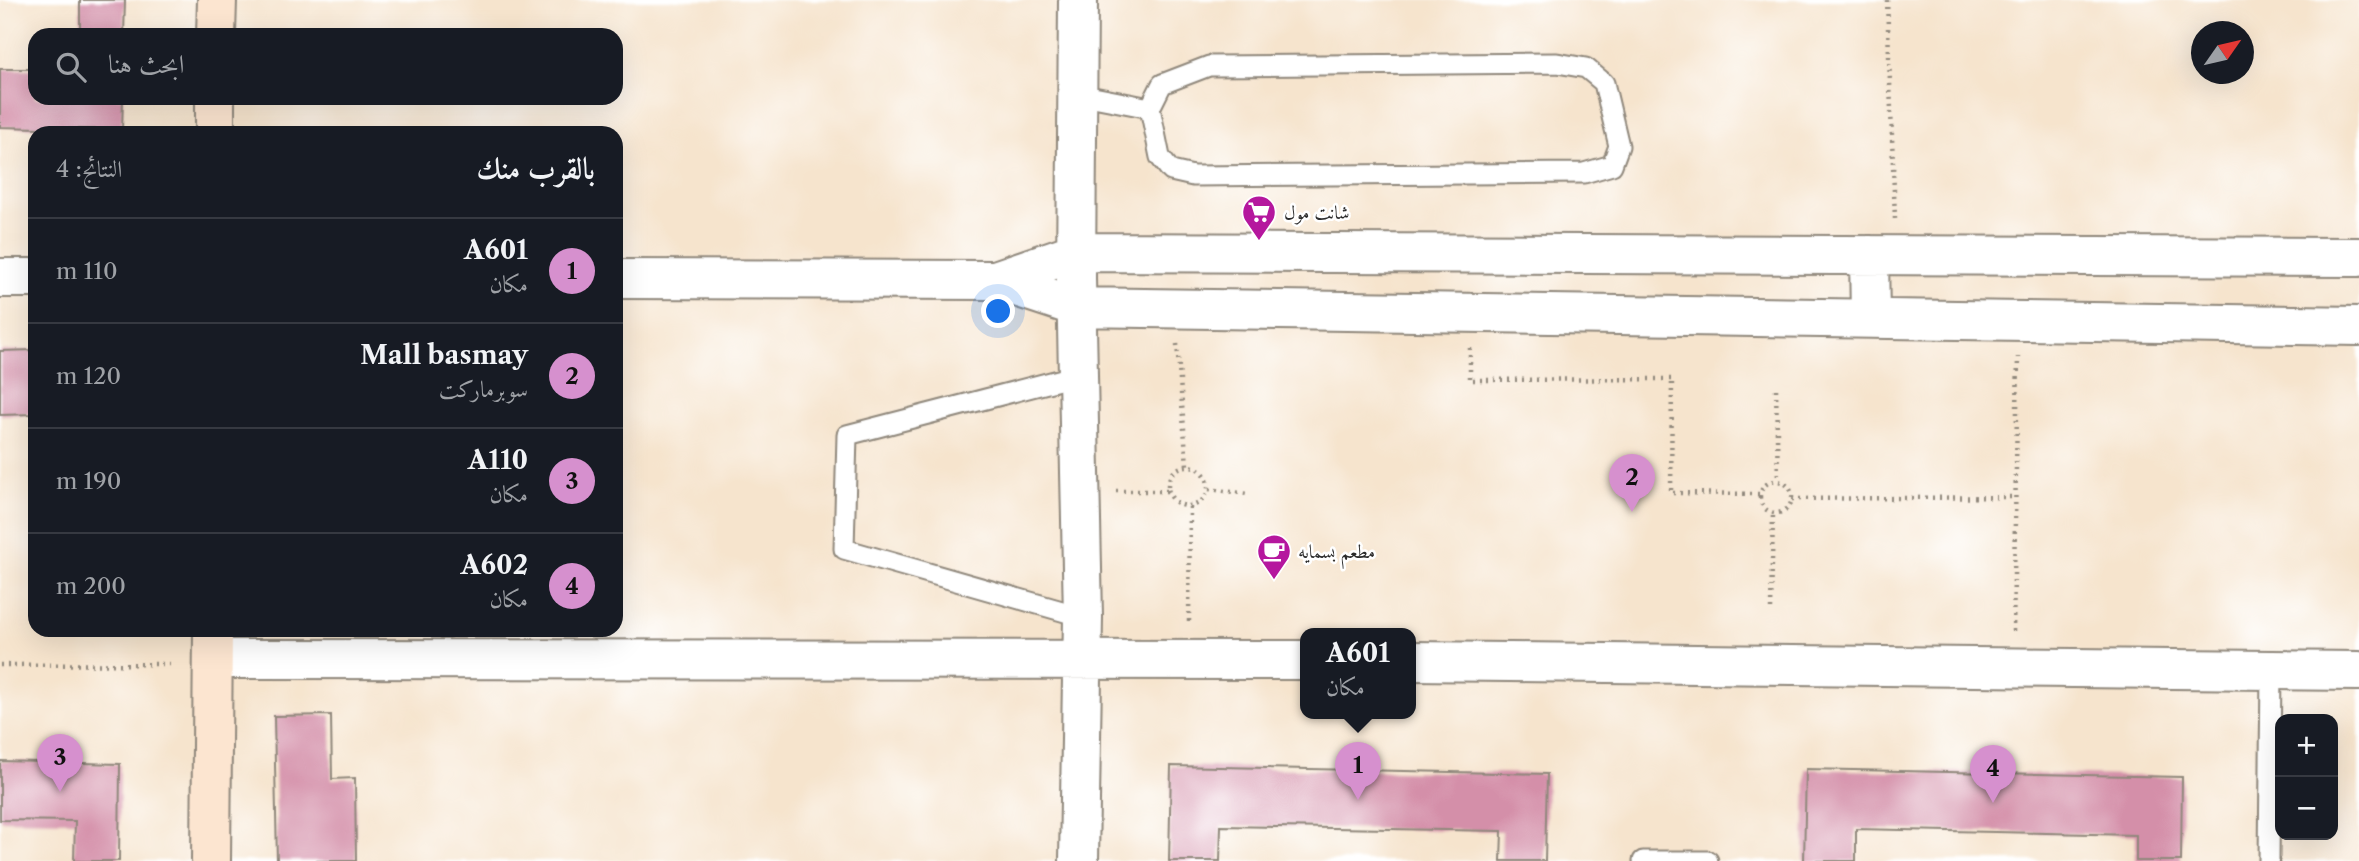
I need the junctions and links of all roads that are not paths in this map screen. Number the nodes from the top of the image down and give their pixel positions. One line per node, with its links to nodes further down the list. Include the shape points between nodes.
1 (217, 0): 3 (street)
2 (1078, 0): 4 (street)
3 (216, 28)
4 (1078, 94): 6 (lane); 8 (street)
5 (215, 105): 7 (street)
6 (1150, 108): 6 (lane, via 1160,157 1171,171 1193,176 1584,173 1612,165 1619,146 1604,83 1586,68 1557,63 1209,66 1162,84)
7 (215, 126)
8 (1076, 251): 9 (street); 14 (street); 15 (street)
9 (1882, 255): 10 (street); 16 (street)
10 (2359, 257)
11 (0, 278): 12 (street)
12 (28, 278)
13 (623, 279): 14 (street)
14 (995, 281): 15 (street)
15 (1077, 307): 16 (street); 18 (street)
16 (1870, 318): 17 (street)
17 (2359, 326)
18 (1078, 375): 19 (street); 19 (lane, via 847,435 844,549)
19 (1083, 617): 21 (street)
20 (213, 645): 21 (street); 26 (street)
21 (1081, 659): 22 (street); 27 (street)
22 (1300, 660)
23 (1416, 661): 24 (street)
24 (2271, 670): 25 (street); 30 (lane)
25 (2359, 671)
26 (211, 861)
27 (1079, 861)
28 (1643, 861): 29 (lane)
29 (1708, 861)
30 (2269, 861)

